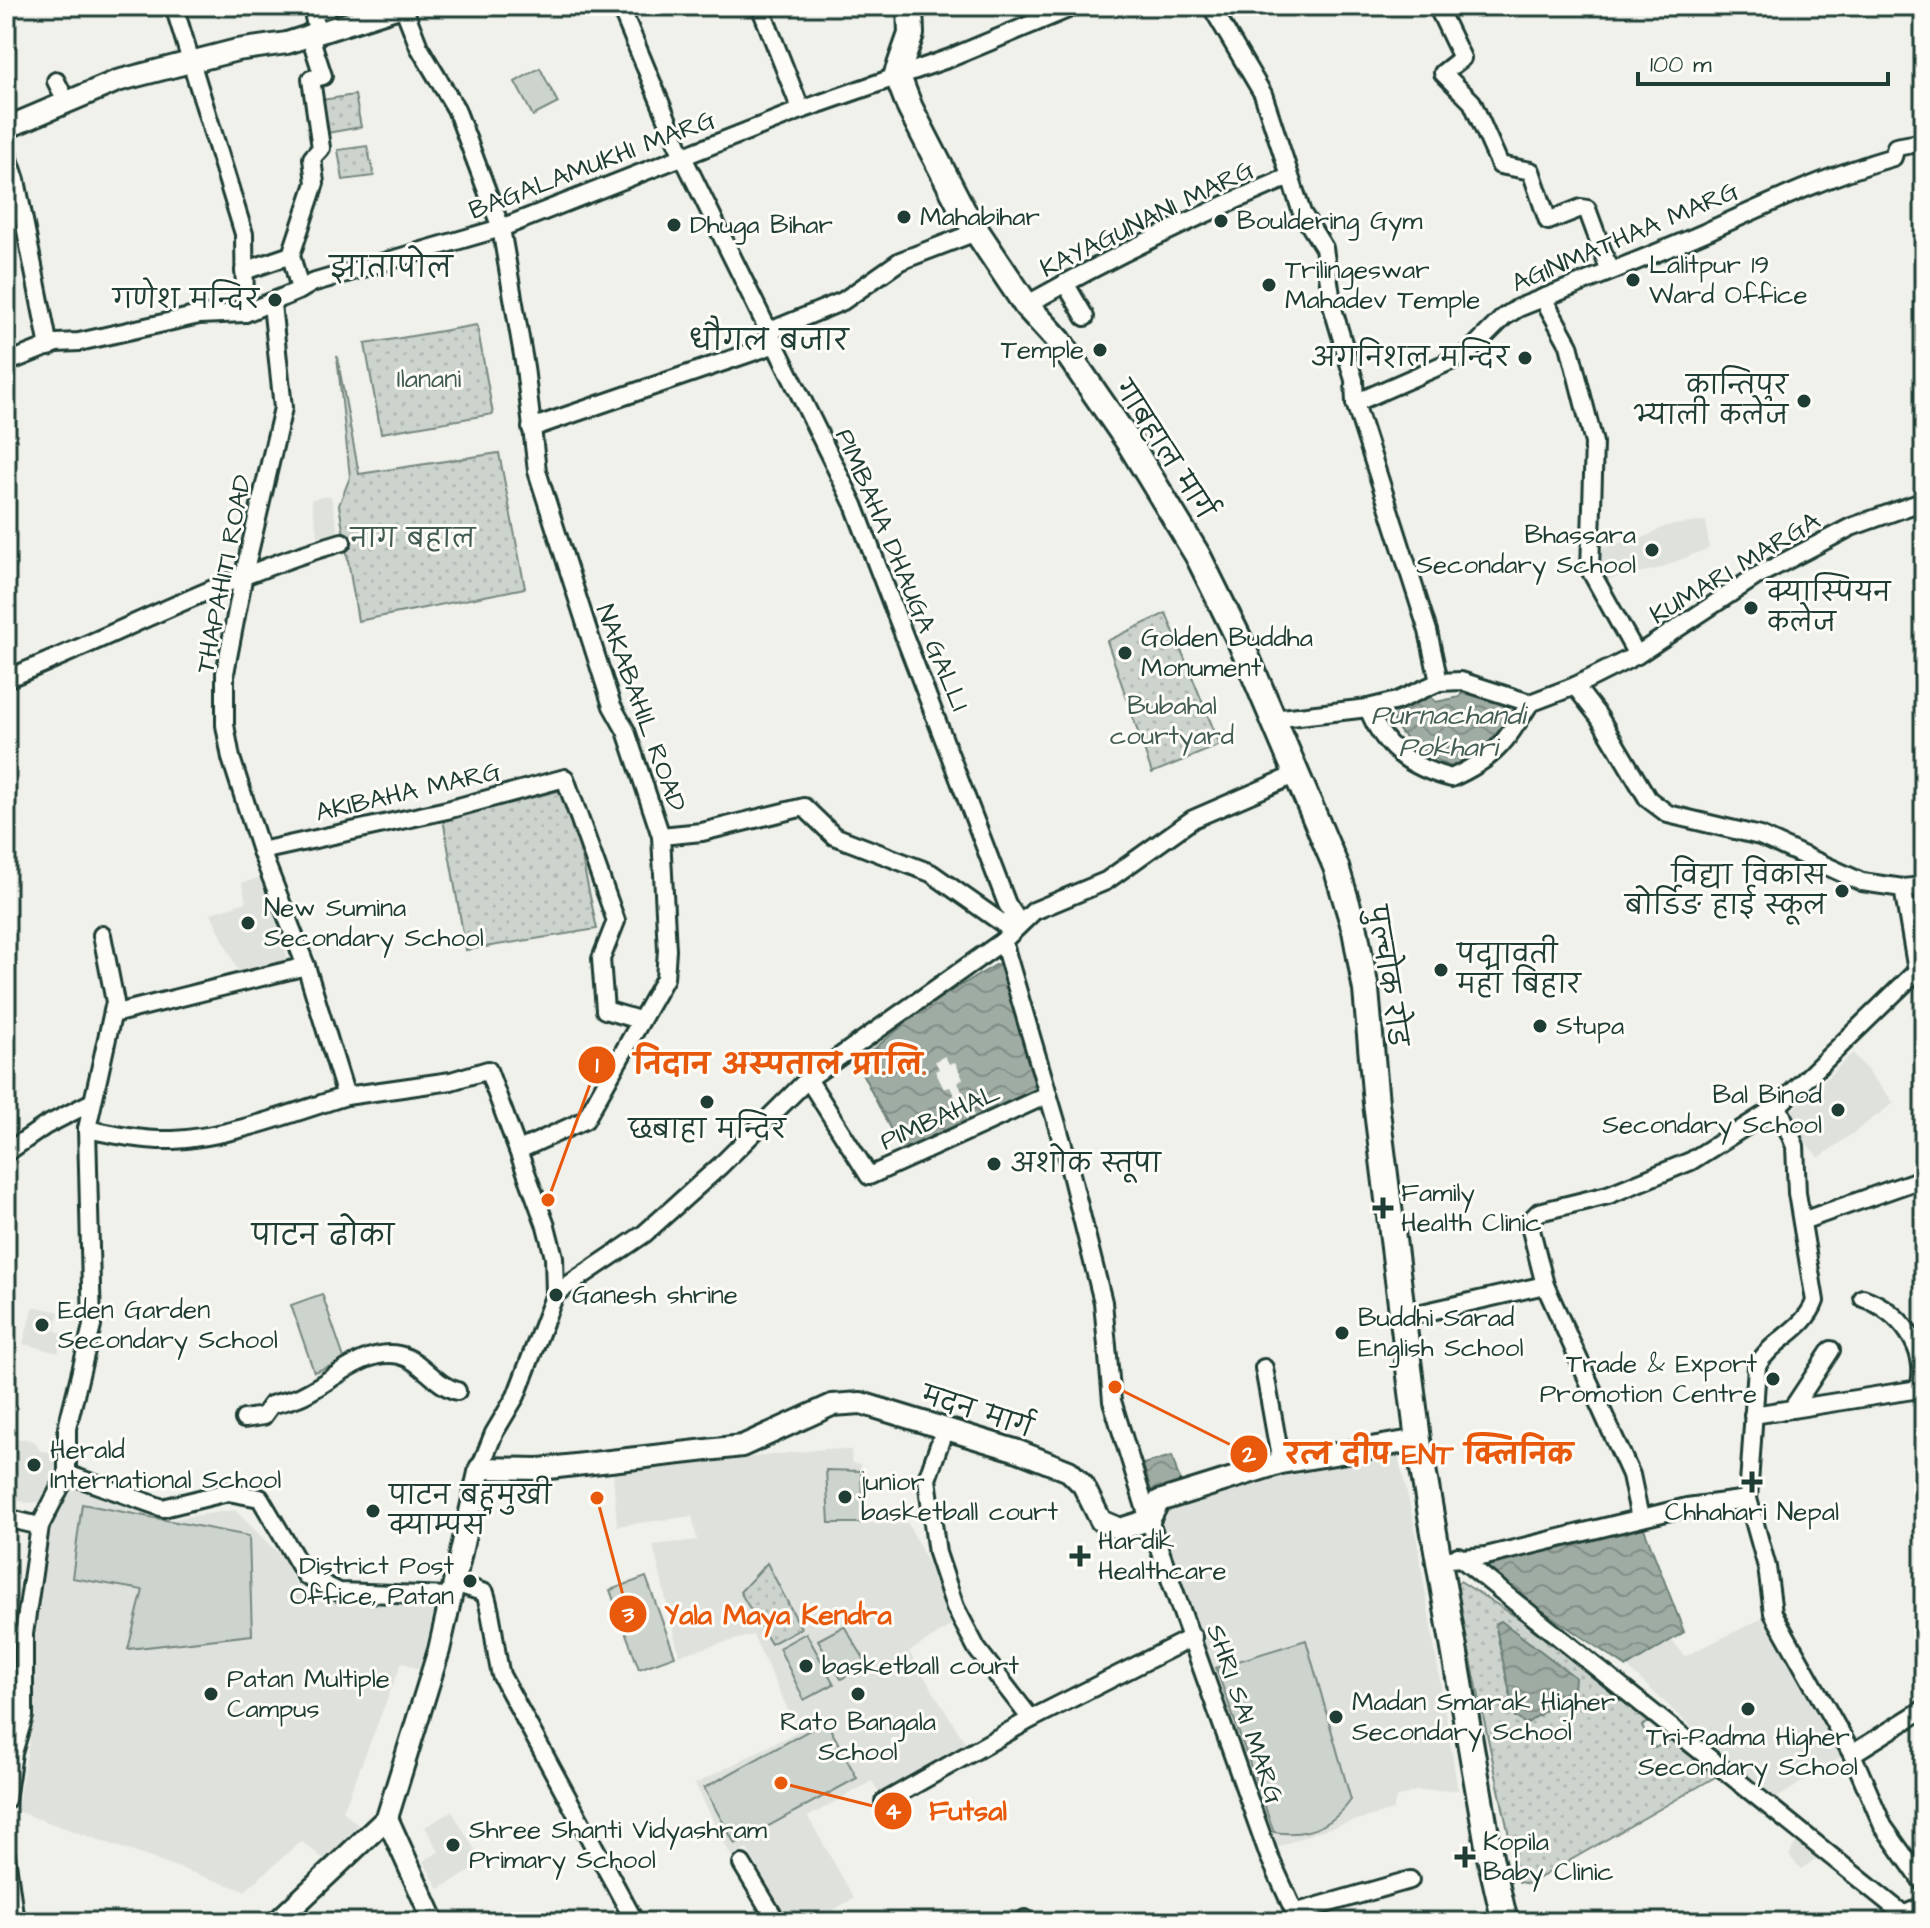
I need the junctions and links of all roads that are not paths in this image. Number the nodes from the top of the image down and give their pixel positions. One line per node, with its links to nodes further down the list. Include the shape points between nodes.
1 (174, 6): 11 (street)
2 (402, 6): 9 (street); 21 (street, NAKABAHIL ROAD, via 456,109)
3 (620, 6): 19 (street, PIMBAHA DHAUGA GALLI)
4 (760, 6): 15 (street)
5 (910, 6): 12 (main road, via 911,34)
6 (1075, 6): 12 (street, BAGALAMUKHI MARG)
7 (1211, 6): 20 (street, via 1263,94)
8 (1437, 6): 24 (street, via 1462,58 1443,73 1472,102 1500,165 1531,171 1548,221 1587,209)
9 (332, 13): 10 (street)
10 (313, 32): 11 (street, via 287,43); 23 (street, via 323,76 311,79 321,148 312,158 315,183)
11 (194, 61): 14 (street, via 117,81); 25 (street, via 244,234)
12 (897, 74): 15 (street, BAGALAMUKHI MARG); 22 (main road, गाबहाल मार्ग)
13 (56, 81): 14 (street)
14 (67, 103): 16 (street)
15 (801, 110): 19 (street, BAGALAMUKHI MARG)
16 (6, 128)
17 (1924, 142): 24 (street, AGINMATHAA MARG, via 1896,147 1893,157 1838,173)
18 (6, 150): 34 (street)
19 (683, 157): 21 (street, BAGALAMUKHI MARG); 33 (street, PIMBAHA DHAUGA GALLI)
20 (1289, 177): 26 (street, KAYAGUNANI MARG, via 1216,207); 36 (street, via 1302,213 1324,248)
21 (501, 228): 27 (street, BAGALAMUKHI MARG); 37 (street, NAKABAHIL ROAD)
22 (976, 232): 30 (main road, गाबहाल मार्ग); 33 (street, via 900,261 843,301)
23 (291, 255): 25 (street); 27 (street)
24 (1609, 269): 28 (street, AGINMATHAA MARG)
25 (244, 271): 31 (street)
26 (1065, 283): 30 (street, KAYAGUNANI MARG); 32 (street)
27 (300, 290): 29 (street, BAGALAMUKHI MARG)
28 (1543, 298): 36 (street, AGINMATHAA MARG, via 1504,317 1467,354); 41 (street, via 1569,345 1594,443 1590,570)
29 (272, 304): 31 (street, BAGALAMUKHI MARG); 40 (street, THAPAHITI ROAD, via 283,408)
30 (1026, 305): 47 (main road, गाबहाल मार्ग, via 1059,341 1185,534)
31 (245, 313): 34 (street, via 199,315)
32 (1085, 317)
33 (773, 337): 37 (street); 54 (street, PIMBAHA DHAUGA GALLI, via 854,505 1007,904)
34 (49, 347): 35 (street)
35 (6, 363)
36 (1355, 403): 43 (street, via 1428,631)
37 (531, 428): 50 (street, NAKABAHIL ROAD, via 537,471 574,588)
38 (1924, 501): 41 (street, KUMARI MARGA, via 1851,527 1755,577)
39 (342, 542): 40 (street)
40 (244, 574): 42 (street); 51 (street, THAPAHITI ROAD, via 225,673 225,725)
41 (1637, 655): 44 (street, KUMARI MARGA)
42 (6, 679)
43 (1439, 682): 45 (street, via 1461,681); 46 (street)
44 (1575, 686): 45 (street, KUMARI MARGA); 53 (street, via 1648,799 1668,814 1760,836 1862,882)
45 (1530, 703): 46 (street, via 1490,759 1451,778 1428,772 1388,746)
46 (1368, 708): 47 (street)
47 (1273, 719): 48 (main road, गाबहाल मार्ग)
48 (1286, 747): 49 (main road, पुल्चोक रोड)
49 (1297, 774): 54 (street, via 1193,819 1106,881 1043,907); 72 (main road, पुल्चोक रोड, via 1336,867 1355,930)
50 (661, 836): 54 (street, via 702,832 804,807 834,836 931,873); 58 (street, NAKABAHIL ROAD, via 665,978)
51 (261, 851): 56 (street, THAPAHITI ROAD); 58 (street, AKIBAHA MARG, via 565,778 616,921 601,959 605,1010)
52 (1924, 886): 53 (street)
53 (1903, 888): 63 (street, via 1917,971)
54 (1011, 931): 59 (street); 60 (street, PIMBAHA DHAUGA GALLI)
55 (102, 935): 57 (street)
56 (306, 966): 57 (street); 61 (street, THAPAHITI ROAD)
57 (113, 1014): 62 (street)
58 (639, 1020): 65 (street, NAKABAHIL ROAD, via 585,1120)
59 (808, 1079): 60 (street, PIMBAHAL, via 869,1176); 70 (street, via 644,1234)
60 (1047, 1095): 87 (street, SHRI SAI MARG, via 1103,1302 1112,1401)
61 (346, 1096): 64 (street, via 256,1124 175,1140); 65 (street, via 451,1081 488,1070)
62 (90, 1103): 64 (street); 66 (street)
63 (1778, 1106): 68 (street, via 1795,1146); 69 (street, via 1691,1161 1608,1195 1532,1217)
64 (87, 1129): 83 (street, via 92,1326 67,1428)
65 (519, 1150): 70 (street, via 554,1257)
66 (6, 1153)
67 (1924, 1178): 68 (street)
68 (1802, 1221): 77 (street, via 1815,1301 1810,1317 1757,1366)
69 (1545, 1285): 72 (street); 86 (street, via 1621,1451)
70 (555, 1294): 82 (street, via 516,1396)
71 (1863, 1298): 76 (street, via 1884,1306 1913,1336 1923,1360 1919,1389)
72 (1404, 1317): 80 (main road, पुल्चोक रोड)
73 (1831, 1350): 76 (street)
74 (1264, 1368): 81 (street)
75 (457, 1391): 78 (street, via 441,1385 416,1362 387,1355 340,1371 302,1396 271,1405 263,1416)
76 (1792, 1409): 77 (street)
77 (1753, 1415): 84 (street)
78 (244, 1419)
79 (944, 1431): 82 (street, मदन मार्ग, via 861,1403 832,1405 742,1446 540,1469); 87 (street, मदन मार्ग, via 1069,1471 1083,1485 1101,1521 1113,1528); 95 (street, via 927,1479 937,1553 955,1607 977,1649)
80 (1418, 1440): 81 (street); 89 (main road, पुल्चोक रोड)
81 (1281, 1463): 87 (street, via 1159,1501)
82 (480, 1468): 90 (street)
83 (67, 1474): 88 (street); 90 (street, via 163,1508 228,1492 260,1498 306,1576 339,1592)
84 (1748, 1499): 86 (street); 96 (street, via 1773,1613)
85 (6, 1518): 88 (street)
86 (1640, 1518): 89 (street, via 1486,1556)
87 (1149, 1520): 91 (street, SHRI SAI MARG)
88 (40, 1526): 94 (street, via 24,1634)
89 (1447, 1558): 104 (street); 111 (main road, पुल्चोक रोड)
90 (452, 1590): 99 (street); 109 (street, via 485,1593 501,1675)
91 (1193, 1637): 95 (street); 105 (street, SHRI SAI MARG, via 1269,1856)
92 (1924, 1709): 96 (street)
93 (6, 1713): 94 (street)
94 (24, 1716): 97 (street)
95 (1031, 1719): 98 (street)
96 (1852, 1754): 103 (street, via 1883,1826)
97 (6, 1800)
98 (884, 1802)
99 (387, 1818): 107 (street); 108 (street)
100 (6, 1855): 106 (street)
101 (742, 1864): 110 (street)
102 (1410, 1880): 105 (street)
103 (1924, 1884)
104 (1911, 1917)
105 (1297, 1918)
106 (15, 1922)
107 (277, 1922)
108 (434, 1922)
109 (635, 1922)
110 (777, 1922)
111 (1505, 1922)

